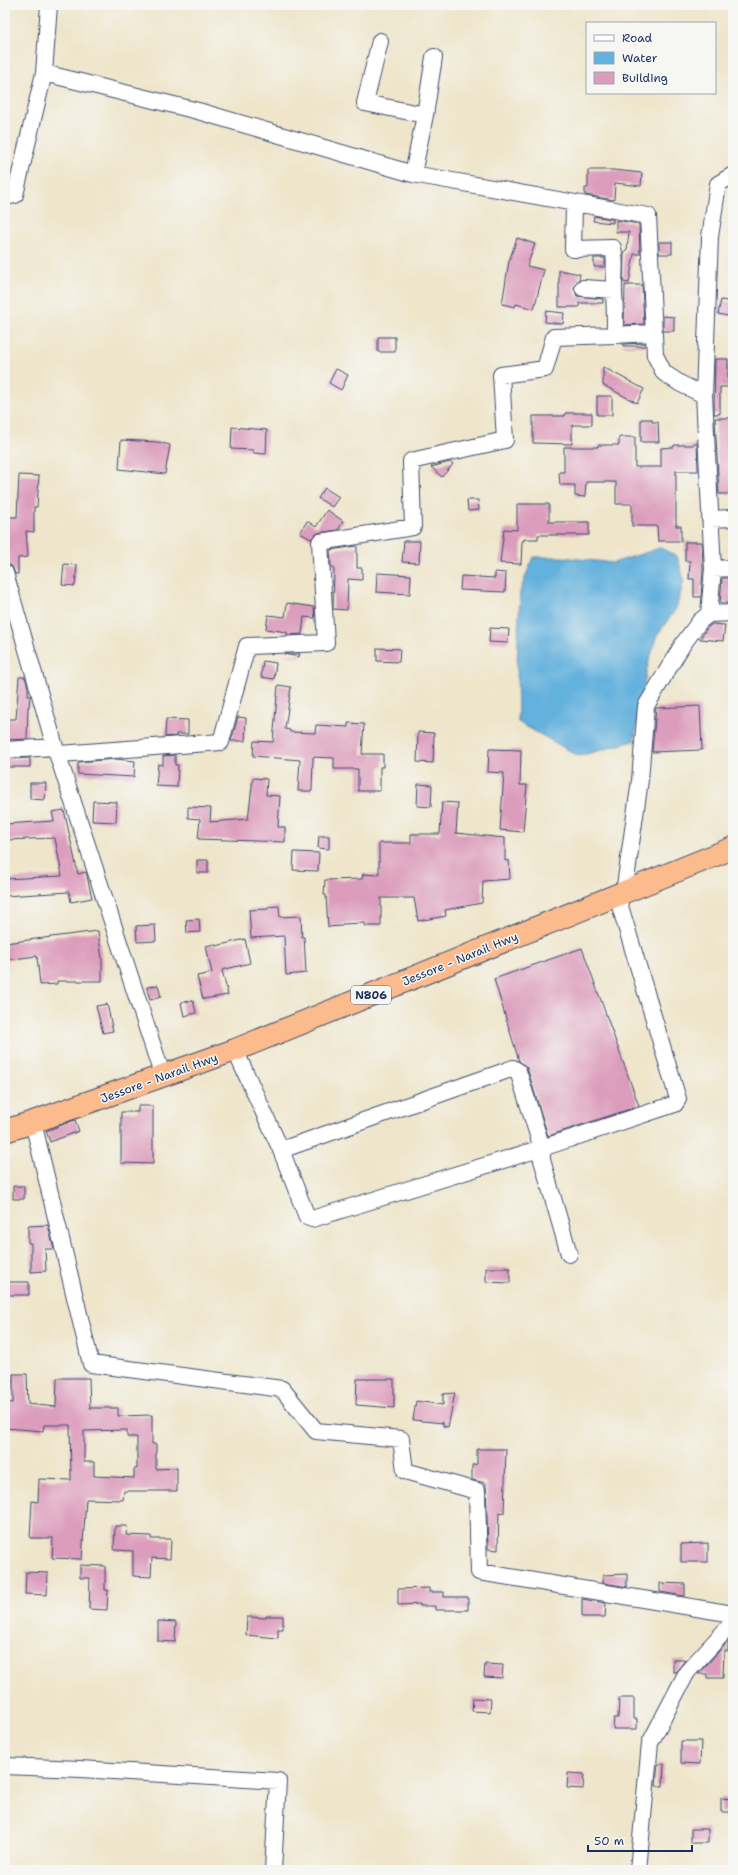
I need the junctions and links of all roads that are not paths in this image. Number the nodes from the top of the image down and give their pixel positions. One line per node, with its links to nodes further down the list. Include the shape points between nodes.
1 (49, 5): 4 (street)
2 (380, 41): 5 (street, via 365,102)
3 (434, 57): 5 (street)
4 (44, 73): 6 (street, via 198,111); 8 (street, via 15,195)
5 (425, 115): 6 (street)
6 (413, 174): 14 (street, via 648,216 655,354 664,373)
7 (733, 175): 14 (street, via 718,184 710,237)
8 (5, 197)
9 (574, 206): 11 (street, via 573,250 613,248 616,260)
10 (583, 288): 11 (street)
11 (614, 290): 13 (street)
12 (651, 333): 13 (street)
13 (615, 335): 23 (street, via 554,337 545,369 501,374 505,440 412,460 413,527 320,542 326,643 247,646 221,742)
14 (704, 395): 16 (street)
15 (733, 518): 16 (street)
16 (710, 519): 18 (street)
17 (733, 568): 18 (street)
18 (713, 569): 21 (street)
19 (5, 573): 23 (street)
20 (733, 613): 21 (street)
21 (709, 614): 25 (street, via 700,621 682,644 646,706 640,780)
22 (5, 750): 23 (street)
23 (58, 751): 27 (street)
24 (733, 848): 25 (highway, Jessore - Narail Hwy / N806)
25 (620, 895): 26 (highway, Jessore - Narail Hwy / N806); 30 (street, via 677,1102)
26 (235, 1050): 27 (highway, Jessore - Narail Hwy / N806); 31 (street)
27 (163, 1077): 28 (highway, Jessore - Narail Hwy / N806)
28 (34, 1122): 29 (highway, Jessore - Narail Hwy / N806); 33 (street, via 91,1364 282,1389 316,1432 401,1439 405,1472 477,1491 479,1572)
29 (5, 1131)
30 (542, 1148): 31 (street, via 312,1219 307,1217); 31 (street, via 518,1071 513,1068); 32 (street, via 542,1160)
31 (281, 1150)
32 (569, 1254)
33 (733, 1614)
34 (733, 1622): 37 (street, via 687,1672 650,1743)
35 (5, 1766): 36 (street, via 278,1781)
36 (273, 1870)
37 (638, 1870)

